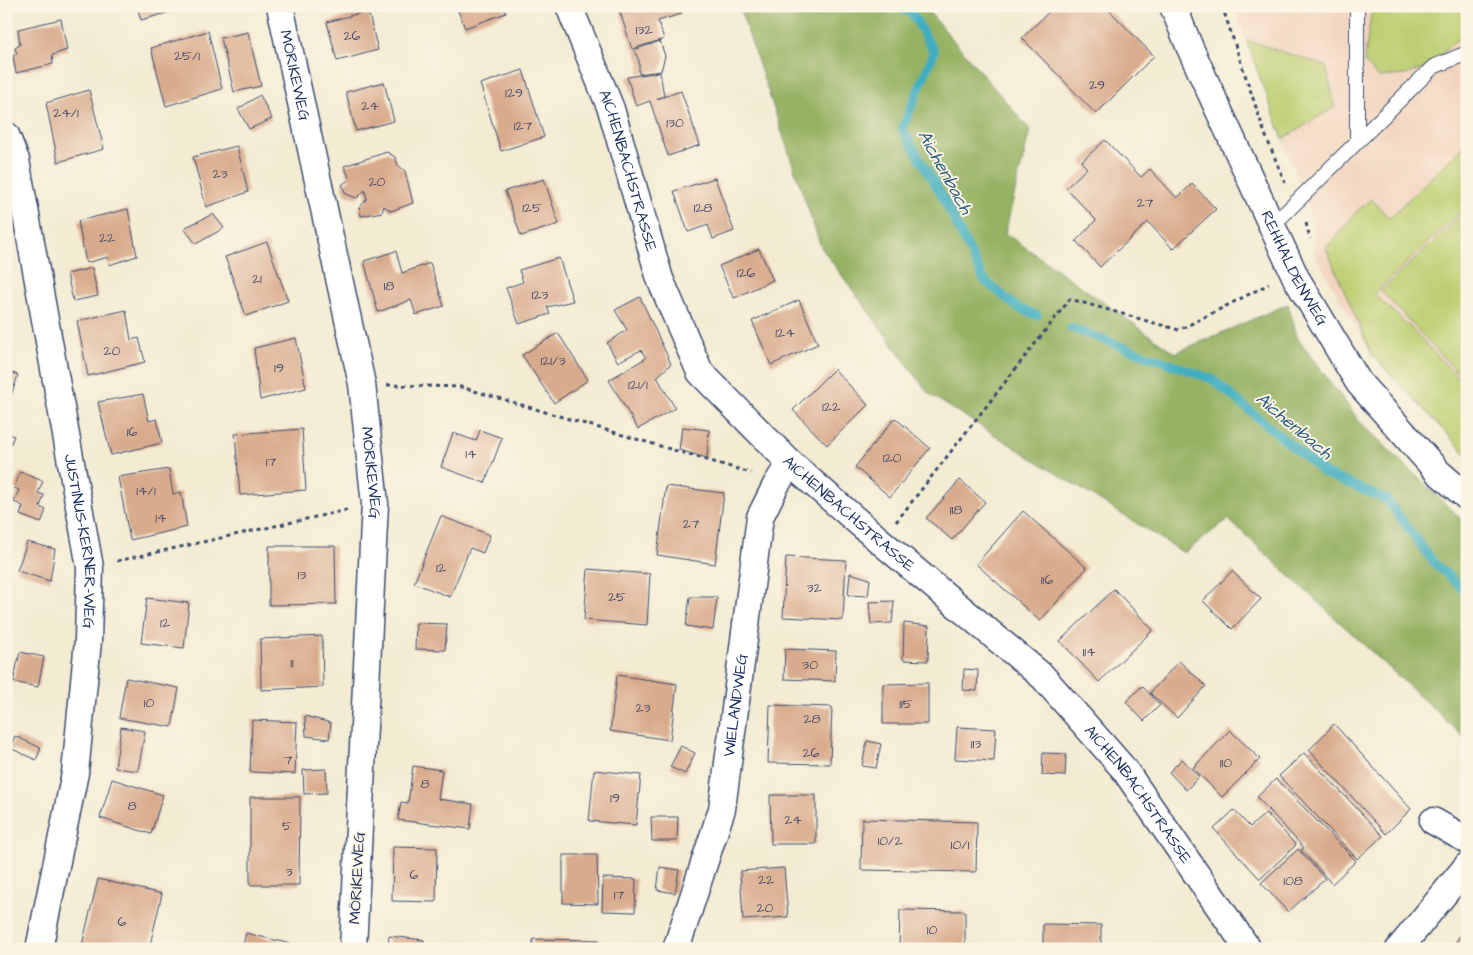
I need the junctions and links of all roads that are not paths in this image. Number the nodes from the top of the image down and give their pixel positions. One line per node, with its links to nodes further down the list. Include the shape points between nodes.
1 (280, 6): 15 (street, MÖRIKEWEG, via 362,384 375,504)
2 (569, 6): 9 (street, AICHENBACHSTRASSE, via 611,109 660,279 700,372)
3 (1173, 6): 8 (street, REHHALDENWEG)
4 (1357, 11): 7 (lane)
5 (1467, 53): 7 (lane, via 1433,67)
6 (6, 135): 14 (street, JUSTINUS-KERNER-WEG, via 16,160 90,567 88,641 75,773)
7 (1357, 141): 8 (lane)
8 (1272, 226): 10 (street, REHHALDENWEG, via 1296,278 1359,383 1438,472)
9 (790, 463): 16 (street, WIELANDWEG, via 760,517 722,809); 17 (street, AICHENBACHSTRASSE, via 1043,678 1124,769)
10 (1467, 497)
11 (1433, 821): 12 (street)
12 (1467, 840)
13 (1467, 866): 18 (street)
14 (39, 949)
15 (353, 949)
16 (676, 949)
17 (1248, 949)
18 (1399, 949)

